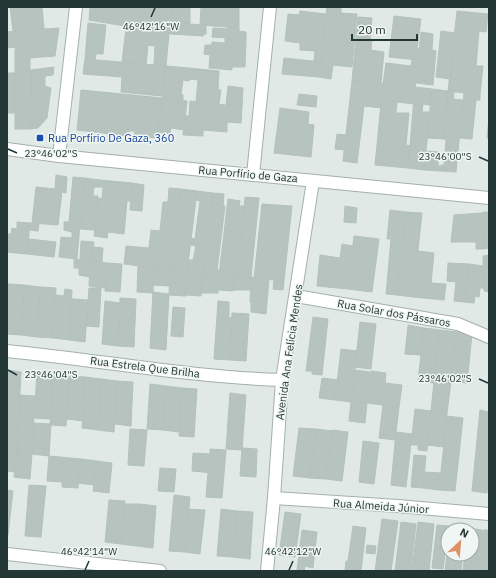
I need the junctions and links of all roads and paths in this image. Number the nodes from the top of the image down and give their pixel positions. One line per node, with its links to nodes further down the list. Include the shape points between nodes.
1 (76, 7): 4 (street)
2 (270, 7): 5 (street)
3 (7, 149): 4 (street, Rua Porfírio de Gaza)
4 (59, 156): 5 (street, Rua Porfírio de Gaza)
5 (252, 175): 6 (street, Rua Porfírio de Gaza)
6 (313, 181): 7 (street, Rua Porfírio de Gaza); 8 (street, Avenida Ana Felícia Mendes)
7 (489, 198)
8 (296, 296): 9 (street, Rua Solar dos Pássaros, via 458,324); 11 (street, Avenida Ana Felícia Mendes)
9 (489, 337)
10 (7, 352): 11 (street, Rua Estrela Que Brilha, via 242,378)
11 (282, 380): 12 (street, Avenida Ana Felícia Mendes)
12 (274, 498): 13 (street, Rua Almeida Júnior); 16 (street, Avenida Ana Felícia Mendes)
13 (489, 514)
14 (7, 554): 15 (street)
15 (160, 571)
16 (266, 571)

